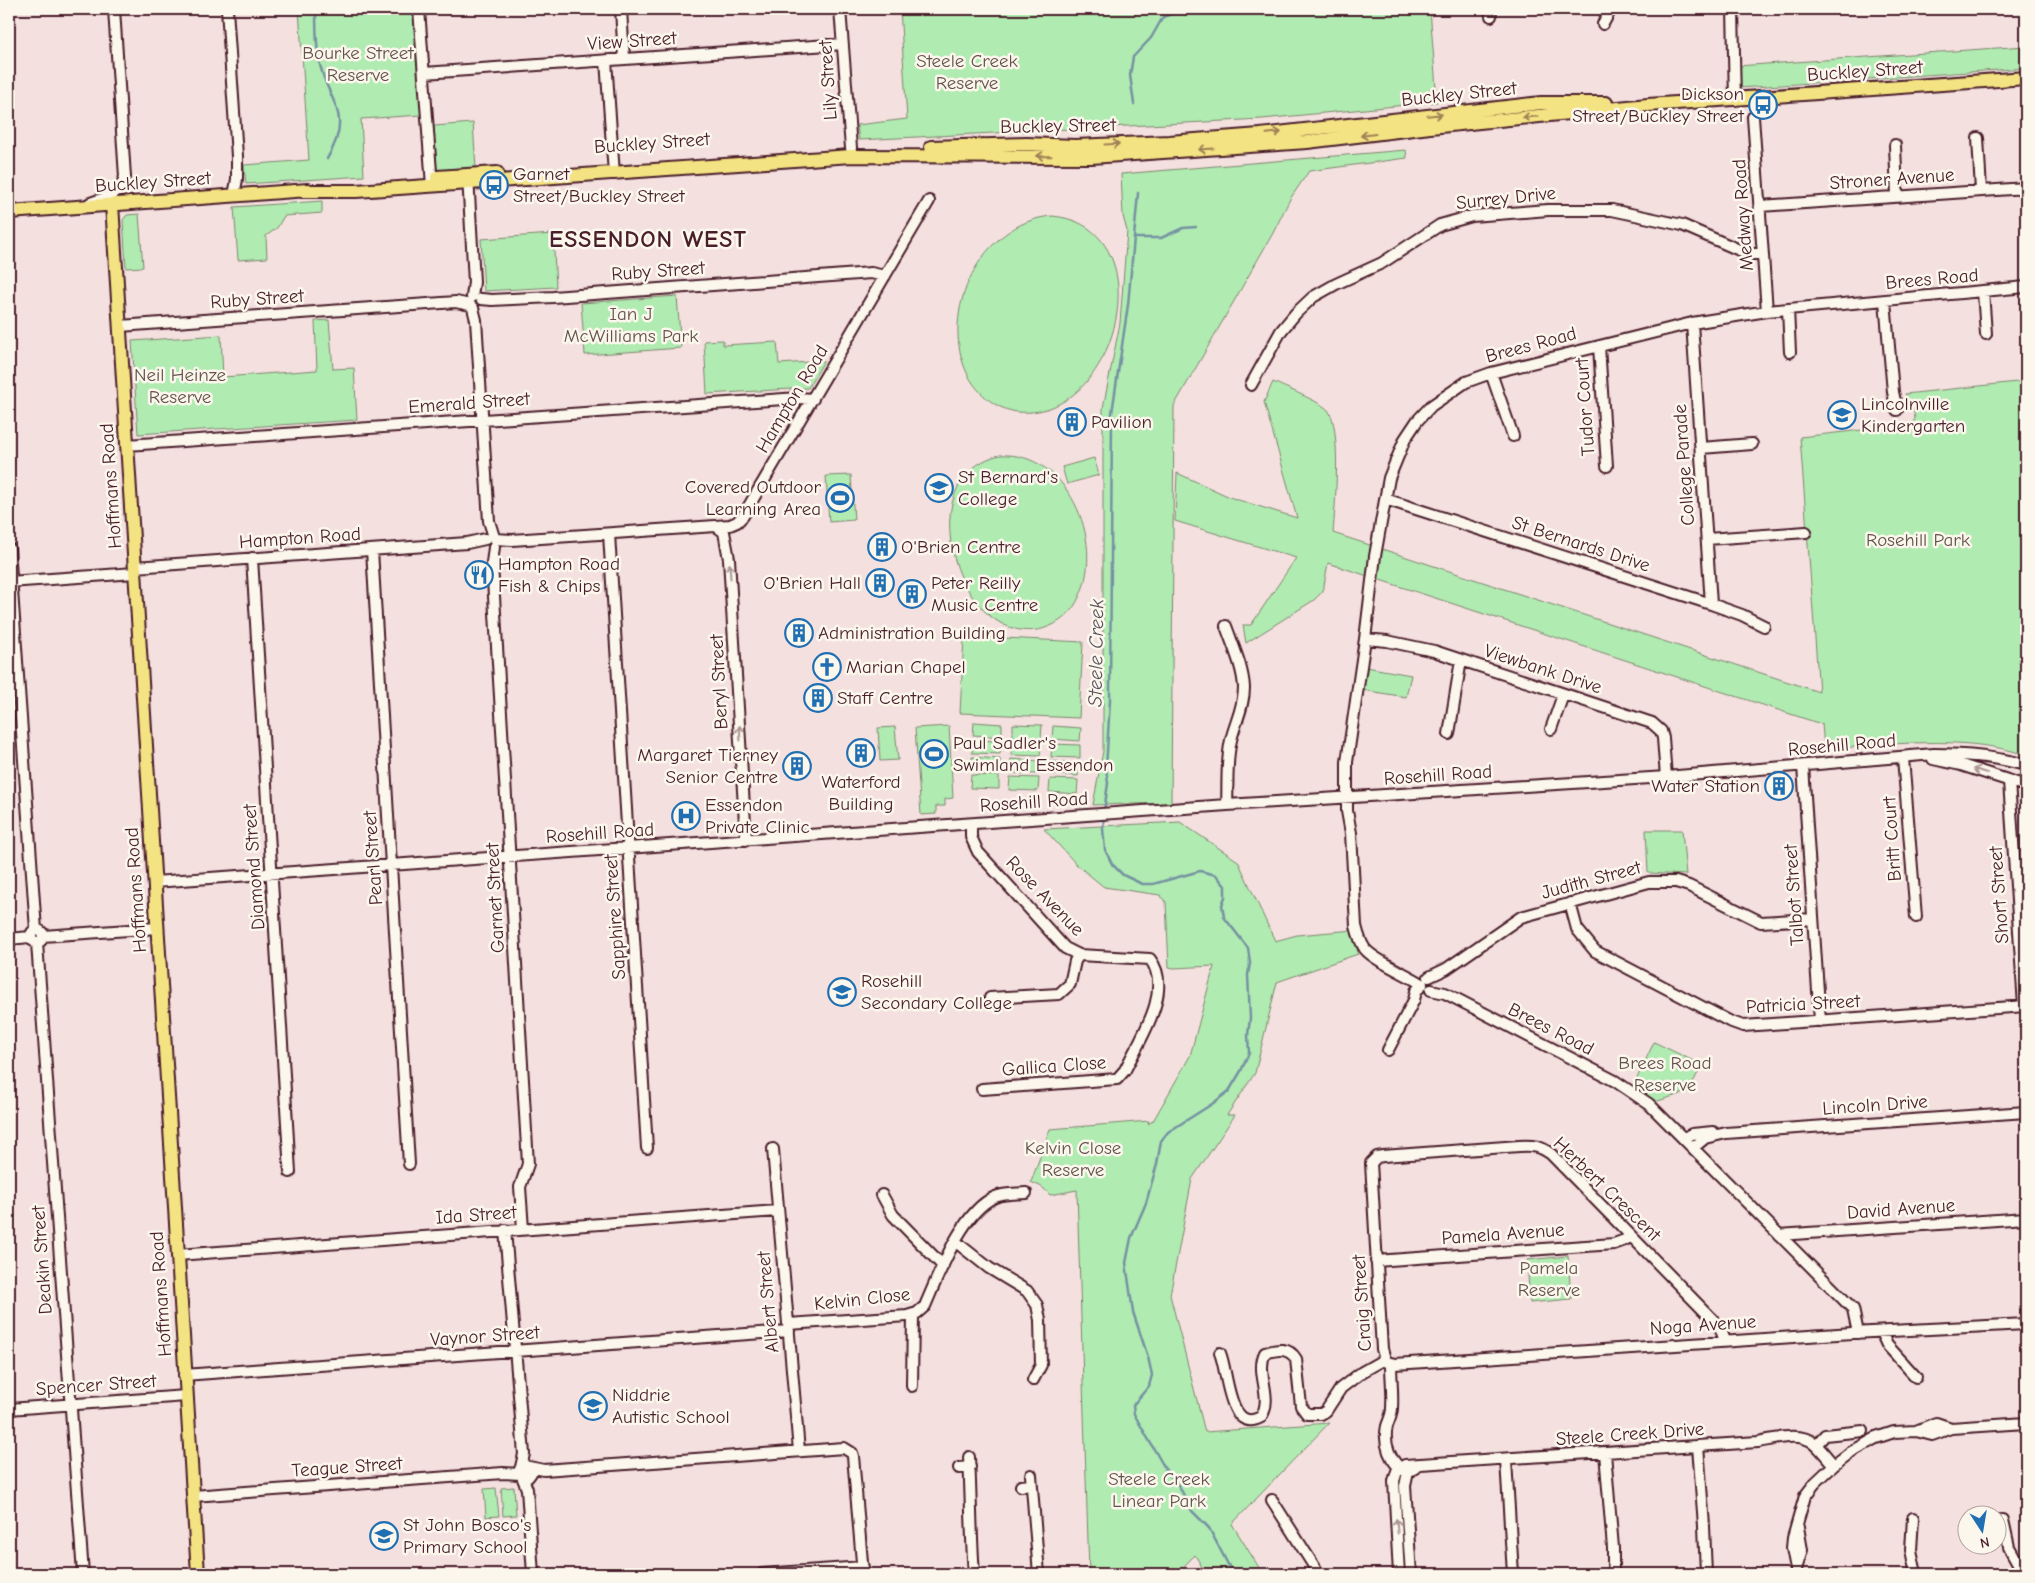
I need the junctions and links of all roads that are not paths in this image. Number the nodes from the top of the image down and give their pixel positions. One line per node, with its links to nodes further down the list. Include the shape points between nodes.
1 (114, 9): 29 (street, via 126,170 123,184 115,193)
2 (227, 9): 24 (street, via 237,156)
3 (419, 9): 12 (street)
4 (621, 9): 10 (street)
5 (840, 9): 9 (street, Lily Street)
6 (1612, 9): 8 (street)
7 (1733, 9): 14 (street)
8 (1603, 24)
9 (843, 44): 10 (street, View Street); 18 (street, Lily Street)
10 (624, 59): 11 (street, View Street)
11 (606, 60): 12 (street, View Street); 19 (street)
12 (424, 73): 21 (street)
13 (2026, 78): 14 (main road, Buckley Street)
14 (1735, 100): 18 (main road, Buckley Street, via 1648,105 1541,104 1169,142)
15 (1753, 118): 30 (street, Medway Road)
16 (1978, 138): 23 (street)
17 (1894, 145): 25 (street)
18 (851, 152): 19 (main road, Buckley Street)
19 (614, 169): 20 (main road, Buckley Street)
20 (468, 179): 21 (main road, Buckley Street); 37 (street, Garnet Street)
21 (432, 182): 24 (main road, Buckley Street, via 356,183)
22 (2026, 188): 23 (street, Stroner Avenue)
23 (1982, 191): 25 (street, Stroner Avenue)
24 (234, 196): 27 (main road, Buckley Street)
25 (1897, 196): 30 (street, Stroner Avenue)
26 (929, 201): 33 (street, Hampton Road)
27 (112, 204): 29 (main road, Buckley Street); 41 (main road, Hoffmans Road)
28 (9, 205): 31 (street)
29 (79, 206): 31 (main road, Buckley Street)
30 (1760, 206): 32 (street, Medway Road)
31 (9, 212)
32 (1763, 254): 39 (street, Medway Road); 46 (street, Surrey Drive, via 1744,252 1682,225 1612,210 1548,210 1472,216 1440,225 1382,263 1313,297 1281,331)
33 (885, 276): 37 (street, Ruby Street, via 871,273); 47 (street, Hampton Road)
34 (2026, 287): 35 (street, Brees Road)
35 (1983, 291): 36 (street, Brees Road); 42 (street)
36 (1885, 301): 38 (street, Brees Road); 48 (street, via 1892,392)
37 (476, 302): 41 (street, Ruby Street); 49 (street, Garnet Street)
38 (1788, 309): 39 (street, Brees Road); 44 (street)
39 (1767, 311): 40 (street, Brees Road)
40 (1692, 323): 43 (street, Brees Road); 53 (street, College Parade)
41 (120, 326): 52 (main road, Hoffmans Road)
42 (1986, 334)
43 (1599, 346): 45 (street, Brees Road); 54 (street, Tudor Court)
44 (1790, 352)
45 (1491, 373): 50 (street); 55 (street, Brees Road, via 1448,393 1417,421 1396,459)
46 (1251, 385)
47 (813, 399): 49 (street, Emerald Street, via 788,398); 56 (street, Hampton Road, via 740,520)
48 (1897, 410)
49 (482, 420): 52 (street, Emerald Street); 60 (street, Garnet Street)
50 (1512, 436)
51 (1752, 444): 53 (street)
52 (127, 445): 64 (main road, Hoffmans Road)
53 (1701, 448): 59 (street, College Parade)
54 (1607, 466)
55 (1385, 499): 66 (street, St Bernards Drive); 69 (street, Brees Road)
56 (716, 526): 58 (street, Hampton Road); 84 (street, Beryl Street, one-way to 56, via 729,559 724,532)
57 (1806, 532): 59 (street)
58 (609, 534): 60 (street, Hampton Road); 85 (street, Sapphire Street)
59 (1707, 539): 66 (street, College Parade)
60 (490, 542): 62 (street, Hampton Road); 86 (street, Garnet Street)
61 (9, 548): 65 (street, Deakin Street)
62 (372, 550): 63 (street, Hampton Road); 87 (street, Pearl Street)
63 (252, 558): 64 (street, Hampton Road); 88 (street, Diamond Street)
64 (135, 570): 65 (street, Hampton Road); 89 (main road, Hoffmans Road)
65 (10, 582): 94 (street, Deakin Street)
66 (1711, 604): 68 (street, St Bernards Drive)
67 (1226, 626): 82 (street, via 1239,662 1244,689 1241,714 1231,740 1227,765)
68 (1764, 626)
69 (1365, 638): 70 (street, Viewbank Drive); 81 (street, Brees Road, via 1348,750)
70 (1461, 660): 71 (street, Viewbank Drive); 73 (street)
71 (1563, 695): 72 (street); 78 (street, Viewbank Drive, via 1638,717 1657,726 1663,738)
72 (1551, 729)
73 (1448, 734)
74 (1917, 757): 75 (street, Rosehill Road); 76 (street, Rosehill Road, via 1958,754 1997,757); 79 (street, Rosehill Road, one-way to 74, via 1947,761)
75 (1903, 758): 77 (street, Rosehill Road); 91 (street, Britt Court)
76 (2026, 765)
77 (1803, 766): 78 (street, Rosehill Road); 92 (street, Talbot Street)
78 (1666, 777): 81 (street, Rosehill Road)
79 (2009, 781): 80 (street, Rosehill Road); 100 (street, Short Street)
80 (2026, 786)
81 (1348, 798): 82 (street, Rosehill Road); 98 (street, Brees Road, via 1359,939 1372,955)
82 (1227, 805): 83 (street, Rosehill Road)
83 (971, 824): 84 (street, Rosehill Road); 96 (street, Rose Avenue, via 971,836 978,852 1065,948)
84 (746, 840): 85 (street, Rosehill Road)
85 (628, 848): 86 (street, Rosehill Road); 107 (street, Sapphire Street)
86 (510, 856): 87 (street, Rosehill Road); 117 (street, Garnet Street, via 528,1164 520,1187)
87 (391, 865): 88 (street, Rosehill Road); 110 (street, Pearl Street)
88 (272, 873): 89 (street, Rosehill Road); 112 (street, Diamond Street)
89 (154, 882): 93 (main road, Hoffmans Road)
90 (1570, 903): 92 (street, Judith Street, via 1649,882 1676,882 1762,922); 98 (street, Judith Street, via 1516,919); 101 (street, Patricia Street, via 1577,929 1594,951 1729,1021 1748,1026)
91 (1916, 917)
92 (1813, 919): 101 (street, Talbot Street)
93 (157, 928): 94 (street); 122 (main road, Hoffmans Road)
94 (36, 936): 95 (street); 139 (street, Deakin Street)
95 (9, 939)
96 (1079, 955): 97 (street, Rose Avenue); 99 (street, via 1070,984 1059,994)
97 (1150, 959): 103 (street, Gallica Close, via 1156,967 1160,987 1157,1002 1125,1070 1117,1079)
98 (1428, 984): 102 (street, Judith Street, via 1414,1000); 106 (street, Brees Road, via 1622,1085 1649,1104)
99 (990, 998)
100 (2025, 1006): 101 (street, Patricia Street)
101 (1820, 1021)
102 (1388, 1050)
103 (982, 1089)
104 (2026, 1112): 105 (street, Lincoln Drive)
105 (1726, 1133): 106 (street, Lincoln Drive, via 1700,1132); 108 (street, Lincoln Drive, via 1704,1138)
106 (1684, 1138): 108 (street)
107 (647, 1148)
108 (1693, 1148): 119 (street)
109 (773, 1149): 115 (street, Albert Street)
110 (409, 1164)
111 (1370, 1166): 120 (street, Herbert Crescent, via 1374,1159 1383,1156 1541,1147); 123 (street, Craig Street)
112 (290, 1172)
113 (1026, 1193): 121 (street, Kelvin Close, via 1004,1195 988,1201 970,1218)
114 (882, 1195): 124 (street, via 897,1219)
115 (778, 1211): 117 (street, Ida Street); 127 (street, Albert Street)
116 (2026, 1218): 119 (street, David Avenue)
117 (523, 1229): 118 (street, Ida Street)
118 (505, 1230): 122 (street, Ida Street); 131 (street)
119 (1779, 1235): 129 (street, via 1853,1310)
120 (1630, 1236): 123 (street, Pamela Avenue, via 1614,1244); 130 (street, Herbert Crescent, via 1720,1327)
121 (956, 1242): 124 (street, Kelvin Close); 136 (street, via 989,1268 1027,1291 1036,1305 1040,1320 1041,1365)
122 (177, 1254): 134 (main road, Hoffmans Road)
123 (1376, 1261): 133 (street, Craig Street, via 1382,1350)
124 (943, 1266): 125 (street, Kelvin Close, via 925,1306)
125 (913, 1315): 127 (street, Kelvin Close); 137 (street)
126 (2026, 1324): 128 (street, Noga Avenue)
127 (788, 1327): 131 (street, Vaynor Street); 145 (street, Albert Street)
128 (1881, 1332): 129 (street, Noga Avenue); 135 (street, via 1887,1346)
129 (1855, 1333): 130 (street, Noga Avenue)
130 (1725, 1341): 133 (street, Noga Avenue)
131 (515, 1351): 134 (street, Vaynor Street); 151 (street)
132 (1220, 1353): 133 (street, Craig Street, via 1235,1411 1243,1419 1250,1420 1261,1417 1265,1410 1261,1361 1265,1353 1281,1349 1293,1354 1301,1406 1307,1414 1314,1415 1326,1411 1341,1388 1362,1372)
133 (1388, 1361): 150 (street, via 1393,1406 1387,1438 1391,1458)
134 (184, 1375): 138 (main road, Hoffmans Road)
135 (1916, 1377)
136 (1033, 1380)
137 (912, 1386)
138 (186, 1396): 139 (street, Spencer Street); 153 (main road, Hoffmans Road)
139 (71, 1405): 140 (street, Spencer Street); 159 (street, Deakin Street)
140 (9, 1409)
141 (2026, 1423): 148 (street, via 1951,1428 1936,1423 1916,1431 1894,1432 1876,1438)
142 (1863, 1431): 143 (street, via 1825,1434)
143 (1816, 1445): 144 (street, Steele Creek Drive, via 1806,1438 1788,1437); 148 (street, Steele Creek Drive)
144 (1698, 1446): 146 (street, Steele Creek Drive); 170 (street)
145 (798, 1451): 151 (street, Teague Street); 157 (street, Teague Street, via 840,1448 849,1450 854,1456)
146 (1605, 1453): 147 (street, Steele Creek Drive); 169 (street)
147 (1506, 1460): 150 (street, Steele Creek Drive, via 1405,1465); 168 (street)
148 (1834, 1465): 158 (street, via 1805,1496 1792,1544)
149 (959, 1468): 163 (street, via 970,1462)
150 (1404, 1470): 166 (street, one-way to 150, via 1394,1475); 167 (street)
151 (525, 1471): 153 (street, Teague Street); 161 (street)
152 (1028, 1482): 164 (street)
153 (193, 1496): 160 (main road, Hoffmans Road)
154 (1272, 1500): 165 (street)
155 (1913, 1518): 171 (street, via 1911,1550)
156 (2008, 1543): 172 (street)
157 (863, 1570): 162 (street)
158 (1797, 1570)
159 (83, 1574)
160 (198, 1574)
161 (533, 1574)
162 (762, 1574)
163 (974, 1574)
164 (1039, 1574)
165 (1319, 1574)
166 (1400, 1574)
167 (1411, 1574)
168 (1513, 1574)
169 (1613, 1574)
170 (1706, 1574)
171 (1916, 1574)
172 (2024, 1574)

